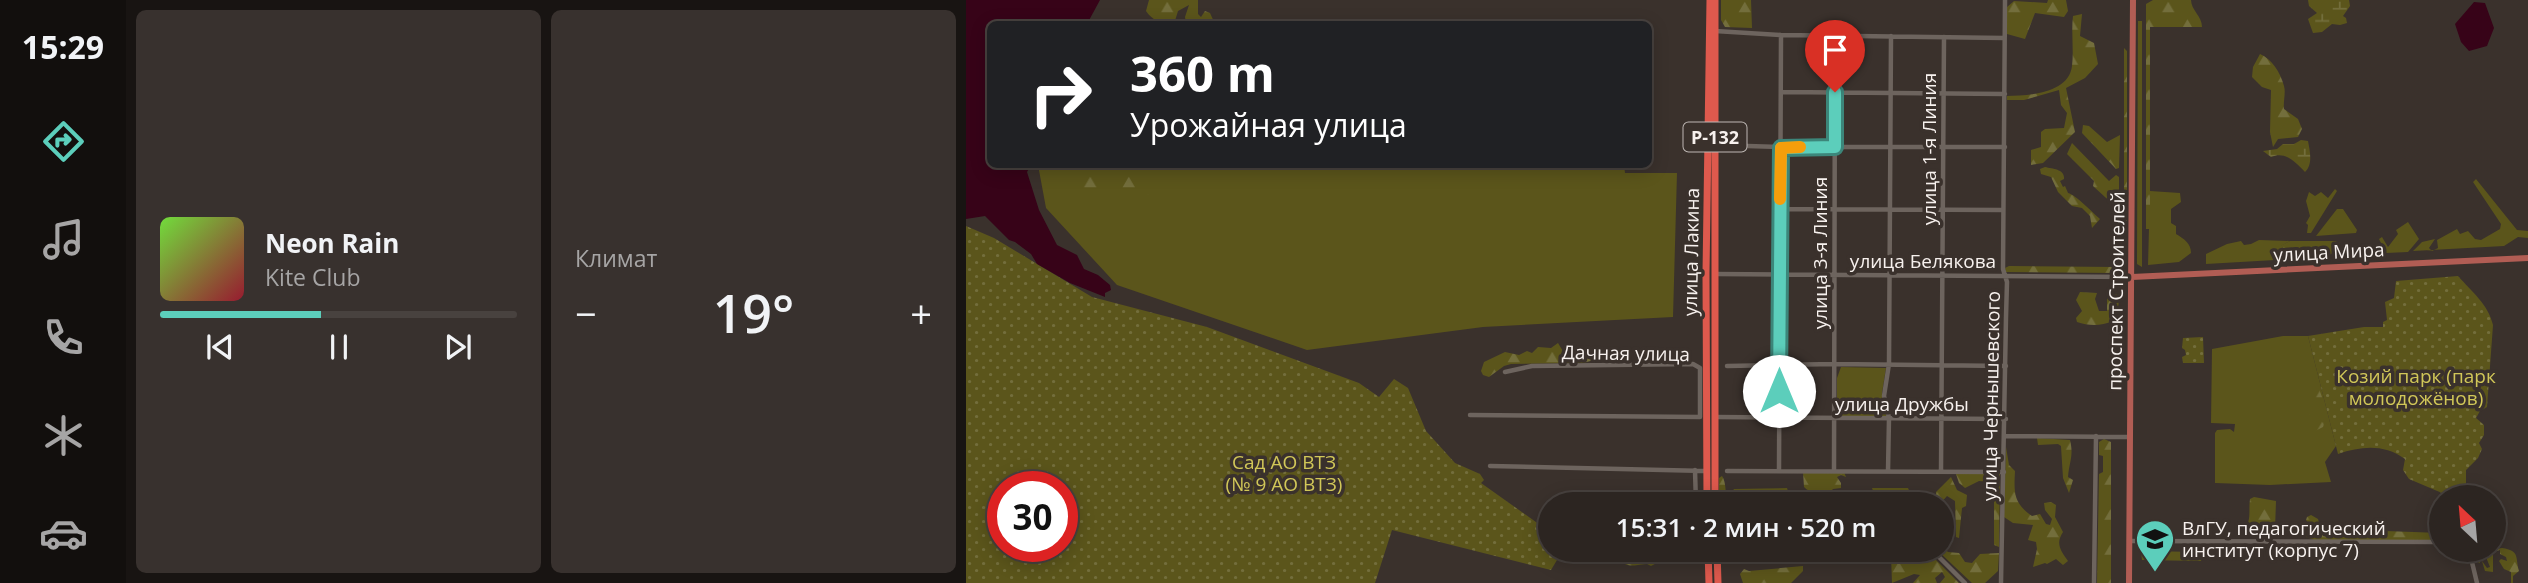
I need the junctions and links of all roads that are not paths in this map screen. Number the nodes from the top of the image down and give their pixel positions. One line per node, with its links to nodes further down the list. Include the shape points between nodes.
1 (1710, 0): 43 (highway, улица Лакина / Р-132)
2 (1715, 0): 5 (highway, улица Лакина / Р-132)
3 (2005, 0): 10 (street, улица Чернышевского)
4 (2133, 0): 34 (main road, проспект Строителей)
5 (1715, 31): 6 (street); 16 (highway, улица Лакина / Р-132)
6 (1781, 35): 7 (street); 11 (street)
7 (1835, 36): 8 (street); 12 (street, улица 3-я Линия)
8 (1891, 36): 9 (street); 13 (street)
9 (1944, 37): 10 (street); 14 (street, улица 1-я Линия)
10 (2004, 38): 15 (street, улица Чернышевского)
11 (1781, 92): 12 (street); 21 (street)
12 (1835, 92): 13 (street); 17 (street, улица 3-я Линия)
13 (1891, 93): 14 (street); 18 (street)
14 (1944, 94): 15 (street); 19 (street, улица 1-я Линия)
15 (2005, 94): 20 (street, улица Чернышевского)
16 (1715, 145): 21 (street); 28 (highway, улица Лакина / Р-132)
17 (1835, 147): 18 (street); 21 (street); 23 (street, улица 3-я Линия)
18 (1890, 147): 19 (street); 24 (street)
19 (1943, 147): 20 (street); 25 (street, улица 1-я Линия)
20 (2005, 147): 26 (street, улица Чернышевского)
21 (1781, 148): 22 (street)
22 (1780, 209): 23 (street); 29 (street)
23 (1835, 210): 24 (street); 30 (street, улица 3-я Линия)
24 (1890, 210): 25 (street); 31 (street)
25 (1943, 210): 26 (street); 32 (street, улица 1-я Линия)
26 (2003, 210): 33 (street, улица Чернышевского)
27 (2528, 258): 34 (main road, улица Мира)
28 (1714, 274): 29 (street, улица Белякова); 43 (highway, улица Лакина / Р-132)
29 (1780, 274): 30 (street, улица Белякова); 35 (street)
30 (1834, 275): 31 (street, улица Белякова); 36 (street, улица 3-я Линия)
31 (1889, 275): 32 (street, улица Белякова); 37 (street)
32 (1942, 276): 33 (street, улица Белякова); 39 (street, улица 1-я Линия)
33 (2005, 276): 34 (street, улица Белякова); 40 (street, улица Чернышевского)
34 (2132, 277): 51 (main road, проспект Строителей)
35 (1780, 364): 36 (street); 38 (street); 44 (street)
36 (1834, 364): 37 (street); 45 (street, улица 3-я Линия)
37 (1889, 364): 39 (street); 46 (street, via 1884,396)
38 (1727, 366)
39 (1941, 366): 40 (street); 47 (street, улица 1-я Линия)
40 (2006, 366): 48 (street, улица Чернышевского)
41 (1505, 372): 43 (street, Дачная улица, via 1532,366 1693,364 1700,368)
42 (1470, 415): 43 (street, улица Дружбы)
43 (1707, 417): 44 (street, улица Дружбы); 54 (highway, улица Лакина / Р-132); 63 (highway, улица Лакина / Р-132)
44 (1779, 417): 45 (street, улица Дружбы); 56 (street)
45 (1834, 417): 46 (street, улица Дружбы); 57 (street, улица 3-я Линия)
46 (1889, 418): 47 (street, улица Дружбы); 58 (street)
47 (1941, 418): 48 (street, улица Дружбы); 59 (street, улица 1-я Линия)
48 (2006, 419): 49 (street, улица Чернышевского)
49 (2006, 436): 50 (street); 60 (street, улица Чернышевского)
50 (2096, 436): 51 (street); 74 (street)
51 (2130, 437): 64 (main road, проспект Строителей)
52 (1490, 466): 53 (street)
53 (1695, 470): 54 (street); 61 (street)
54 (1707, 471): 62 (highway, улица Лакина / Р-132)
55 (1727, 471): 56 (street)
56 (1779, 471): 57 (street)
57 (1834, 471): 58 (street)
58 (1888, 471): 59 (street)
59 (1941, 472): 60 (street)
60 (2004, 472): 73 (street, улица Чернышевского)
61 (1696, 492)
62 (1707, 492)
63 (1715, 492)
64 (2129, 541): 65 (street); 75 (main road, проспект Строителей)
65 (2429, 542)
66 (1708, 562): 70 (highway)
67 (1717, 562): 71 (highway)
68 (1944, 562): 72 (street)
69 (2472, 562): 76 (street)
70 (1709, 583)
71 (1718, 583)
72 (1965, 583)
73 (2001, 583)
74 (2094, 583)
75 (2129, 583)
76 (2477, 583)

